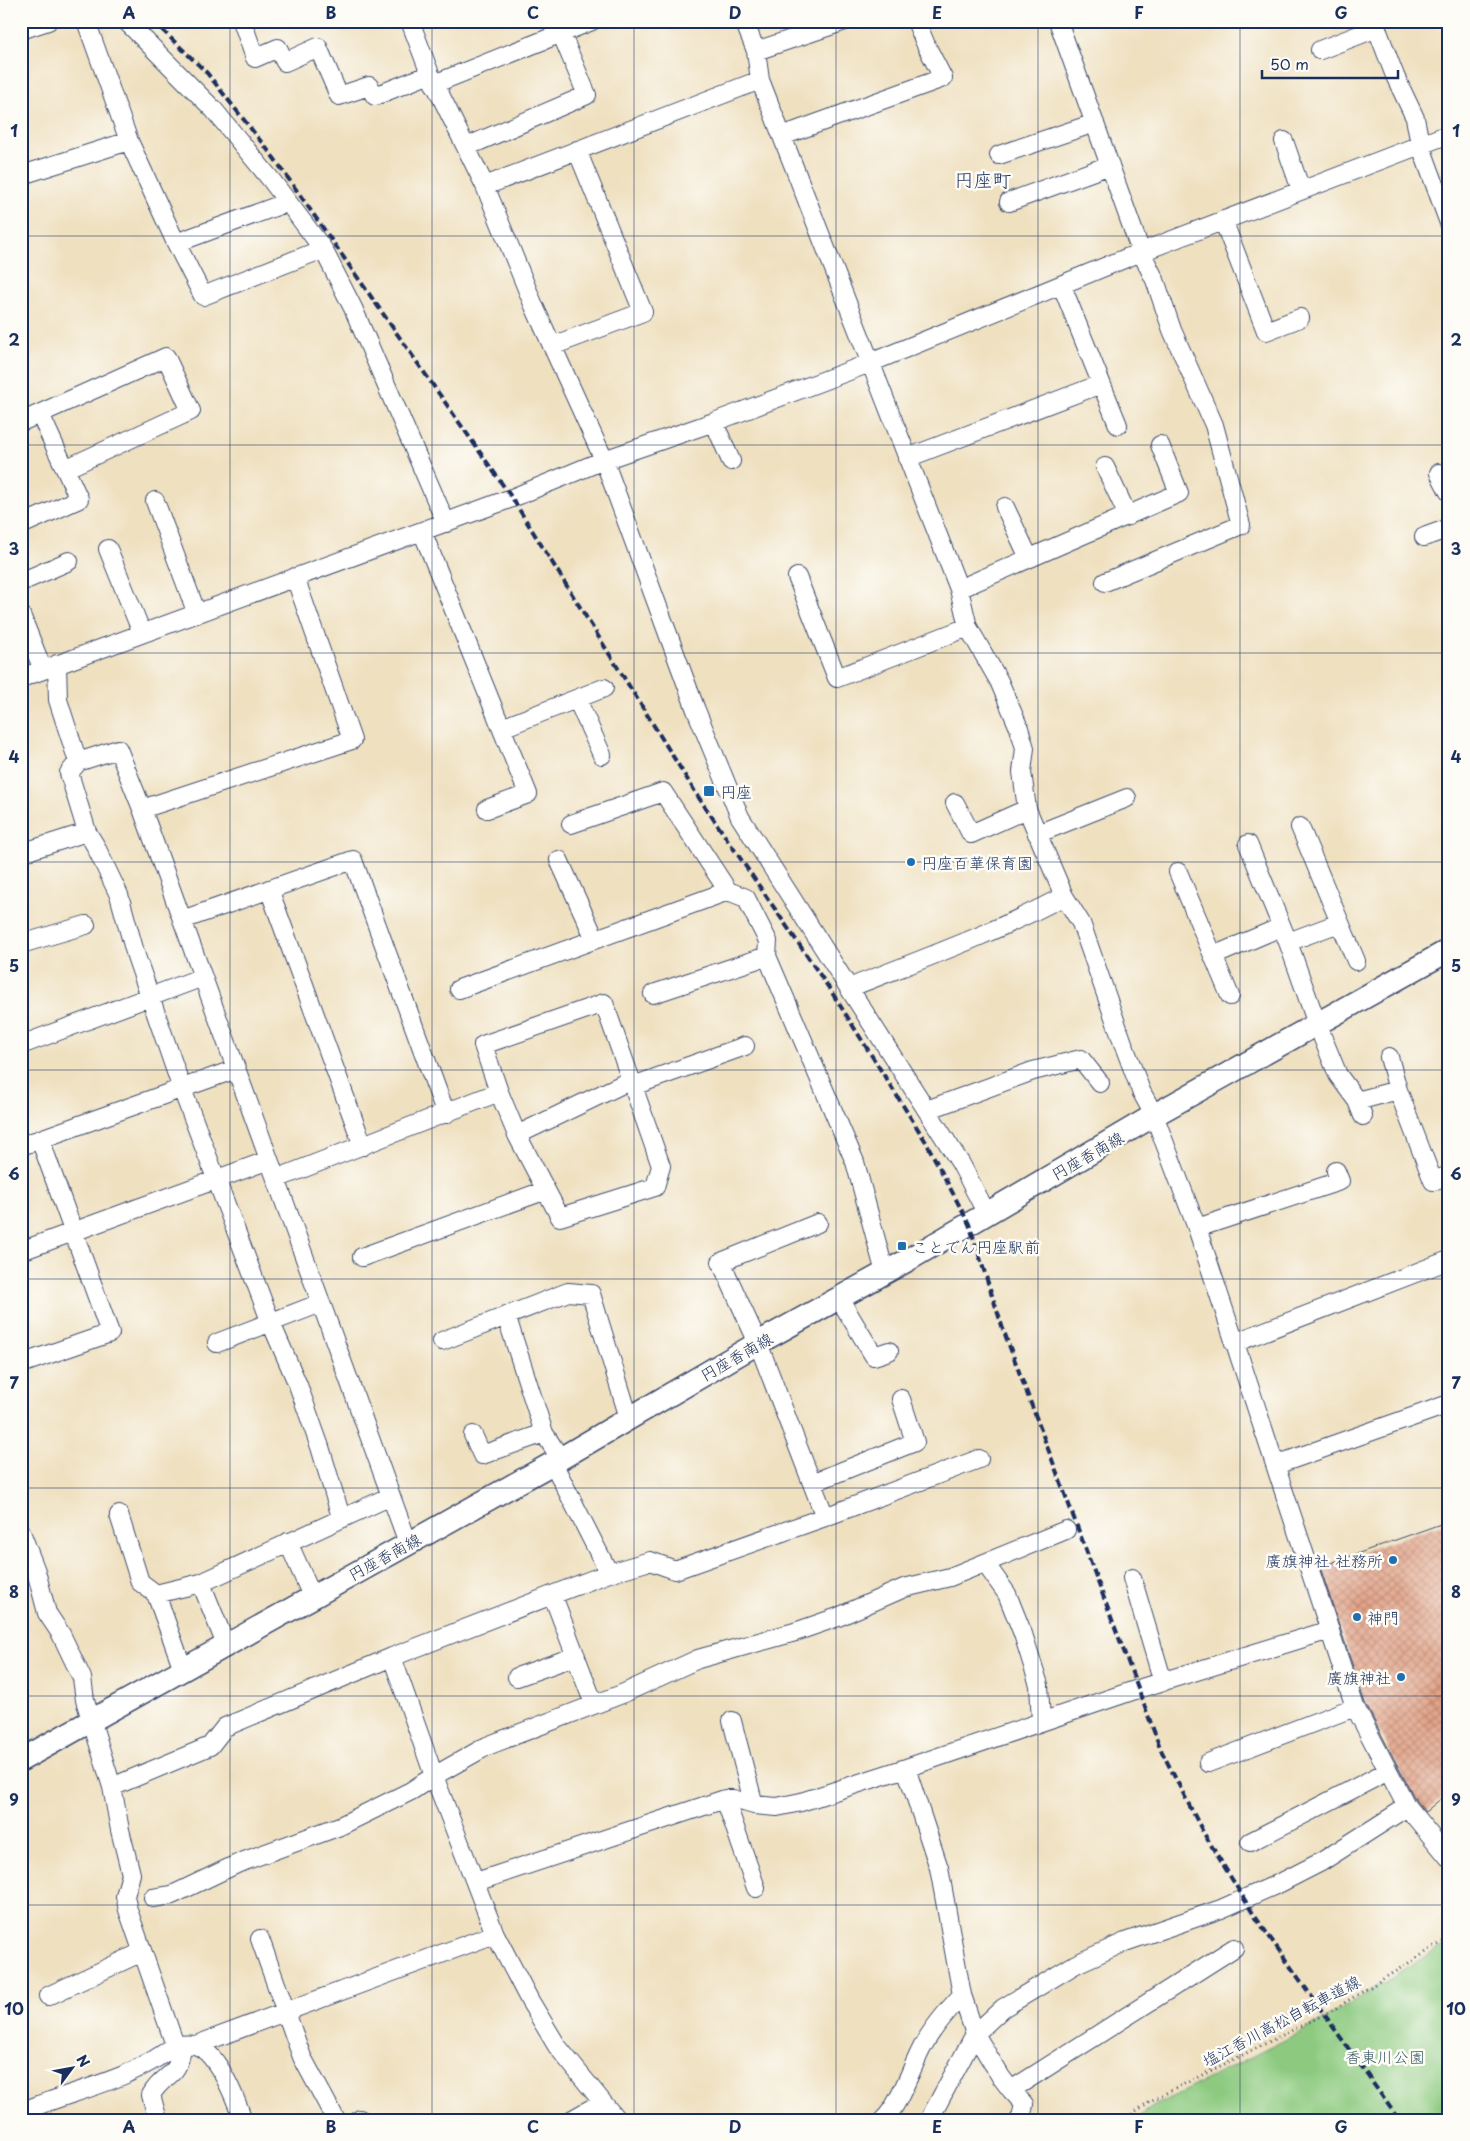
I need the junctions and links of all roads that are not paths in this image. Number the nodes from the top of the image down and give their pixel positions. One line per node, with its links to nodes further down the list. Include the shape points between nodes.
1 (48, 21): 13 (street)
2 (86, 21): 21 (street)
3 (126, 21): 31 (street, via 214,110)
4 (242, 21): 16 (street, via 255,58 278,48 285,62 318,47 339,96 369,86 375,96)
5 (410, 21): 16 (street)
6 (592, 21): 12 (street)
7 (744, 21): 15 (street)
8 (844, 21): 15 (street)
9 (916, 21): 20 (street, via 943,78)
10 (1058, 21): 18 (street)
11 (1376, 25): 14 (street); 23 (street, via 1415,118)
12 (558, 27): 16 (street); 24 (street, via 587,96)
13 (21, 30)
14 (1320, 50)
15 (756, 51): 17 (street)
16 (432, 79): 24 (street)
17 (760, 80): 20 (street); 25 (street)
18 (1095, 123): 26 (street); 27 (street)
19 (1449, 134): 23 (street)
20 (782, 136): 41 (street)
21 (129, 141): 28 (street); 35 (street)
22 (1284, 141): 30 (street)
23 (1420, 144): 30 (street); 34 (street)
24 (466, 147): 29 (street)
25 (577, 150): 29 (street); 40 (street, via 642,312)
26 (999, 155)
27 (1110, 165): 32 (street); 37 (street)
28 (21, 173)
29 (485, 186): 40 (street)
30 (1301, 190): 33 (street)
31 (288, 202): 35 (street); 36 (street)
32 (1009, 202)
33 (1223, 220): 37 (street); 39 (street, via 1266,331)
34 (1449, 223)
35 (176, 242): 36 (street, via 203,296)
36 (323, 250): 58 (street, via 353,308)
37 (1141, 252): 38 (street); 69 (street, via 1156,280 1172,330 1214,426 1242,525)
38 (1062, 286): 41 (street); 42 (street)
39 (1300, 318)
40 (552, 346): 49 (street)
41 (870, 363): 45 (street); 48 (street)
42 (1101, 384): 46 (street); 48 (street)
43 (40, 414): 44 (street); 52 (street); 52 (street, via 166,357 181,388 191,412)
44 (21, 422)
45 (714, 422): 49 (street); 50 (street)
46 (1118, 425)
47 (1160, 445): 57 (street, via 1179,493)
48 (907, 458): 70 (street)
49 (604, 460): 58 (street); 109 (street, via 696,710 740,817)
50 (732, 461)
51 (1105, 467): 57 (street)
52 (65, 469): 59 (street, via 79,499)
53 (1439, 473): 54 (street)
54 (1449, 492)
55 (155, 501): 72 (street)
56 (1005, 507): 64 (street)
57 (1128, 516): 64 (street)
58 (446, 522): 61 (street)
59 (21, 525)
60 (1449, 528): 62 (street)
61 (422, 531): 67 (street); 79 (street)
62 (1424, 537)
63 (108, 549): 74 (street)
64 (1029, 558): 70 (street)
65 (69, 561): 68 (street)
66 (796, 576): 73 (street, via 838,678)
67 (295, 578): 72 (street); 84 (street, via 352,740)
68 (21, 582)
69 (1105, 582)
70 (959, 589): 73 (street)
71 (21, 614): 75 (street)
72 (197, 614): 74 (street)
73 (968, 627): 86 (street, via 999,681 1019,728 1025,748 1022,772)
74 (142, 634): 75 (street)
75 (50, 667): 76 (street); 81 (street)
76 (21, 678)
77 (604, 688): 78 (street)
78 (577, 699): 79 (street); 80 (street)
79 (502, 728): 85 (street, via 528,794)
80 (602, 755)
81 (78, 762): 84 (street, via 118,749); 89 (street, via 69,773)
82 (1127, 798): 90 (street)
83 (956, 803): 86 (street, via 971,834)
84 (142, 809): 98 (street)
85 (487, 809)
86 (1027, 809): 90 (street)
87 (571, 824): 96 (street, via 663,792)
88 (1300, 827): 99 (street)
89 (87, 832): 92 (street); 112 (street, via 119,895)
90 (1037, 834): 97 (street)
91 (1248, 844): 101 (street)
92 (21, 852)
93 (559, 860): 102 (street)
94 (1178, 872): 106 (street)
95 (269, 889): 98 (street); 125 (street, via 353,860); 130 (street)
96 (728, 891): 102 (street); 105 (street, via 746,898 768,940)
97 (1064, 896): 109 (street, via 986,934); 126 (street, via 1081,923 1141,1091)
98 (182, 920): 108 (street)
99 (1339, 923): 101 (street); 107 (street)
100 (86, 925): 103 (street)
101 (1285, 934): 106 (street); 114 (street)
102 (595, 940): 110 (street)
103 (21, 944)
104 (1449, 950): 114 (main road, 円座香南線)
105 (767, 956): 111 (street); 144 (street, via 855,1162)
106 (1214, 956): 113 (street)
107 (1356, 961)
108 (203, 977): 112 (street); 118 (street)
109 (849, 988): 124 (street)
110 (459, 989)
111 (653, 994)
112 (151, 996): 115 (street); 121 (street)
113 (1230, 996)
114 (1316, 1024): 122 (street, via 1338,1075 1360,1108); 126 (main road, 円座香南線)
115 (21, 1045)
116 (745, 1046): 119 (street)
117 (1389, 1057): 122 (street)
118 (236, 1069): 121 (street); 131 (street)
119 (632, 1083): 123 (street, via 604,1003 483,1044); 127 (street); 136 (street, via 661,1166 655,1187 560,1217)
120 (1100, 1083): 124 (street, via 1081,1059 1033,1071)
121 (182, 1089): 128 (street); 134 (street)
122 (1398, 1090): 133 (street, via 1433,1181)
123 (499, 1092): 125 (street); 127 (street)
124 (927, 1110): 137 (street)
125 (446, 1114): 130 (street)
126 (1154, 1116): 137 (main road, 円座香南線); 139 (street)
127 (517, 1135): 136 (street)
128 (40, 1140): 129 (street); 140 (street)
129 (21, 1146)
130 (363, 1146): 135 (street)
131 (269, 1160): 134 (street); 135 (street)
132 (1336, 1171): 139 (street, via 1340,1181)
133 (1449, 1175)
134 (217, 1179): 140 (street); 148 (street)
135 (276, 1179): 146 (street)
136 (546, 1190): 142 (street)
137 (987, 1214): 144 (main road, 円座香南線)
138 (818, 1224): 151 (street, via 721,1262)
139 (1197, 1228): 152 (street)
140 (74, 1232): 141 (street); 154 (street, via 110,1333)
141 (21, 1251)
142 (362, 1257)
143 (1449, 1260): 152 (street)
144 (885, 1273): 145 (main road, 円座香南線)
145 (839, 1298): 151 (main road, 円座香南線); 153 (street, via 874,1356)
146 (321, 1303): 148 (street); 164 (street)
147 (506, 1315): 149 (street); 157 (street, via 568,1292 591,1294); 158 (street)
148 (271, 1323): 150 (street); 167 (street, via 314,1429)
149 (442, 1341)
150 (218, 1343)
151 (758, 1343): 157 (main road, 円座香南線); 163 (street)
152 (1234, 1343): 162 (street)
153 (889, 1351)
154 (21, 1364)
155 (901, 1399): 163 (street, via 916,1442)
156 (1449, 1404): 162 (street)
157 (629, 1418): 161 (main road, 円座香南線)
158 (544, 1433): 159 (street, via 482,1455); 161 (street)
159 (473, 1435)
160 (978, 1459): 166 (street)
161 (557, 1460): 171 (main road, 円座香南線); 173 (street)
162 (1276, 1465): 179 (street)
163 (812, 1483): 166 (street)
164 (391, 1496): 167 (street); 171 (street)
165 (119, 1515): 176 (street, via 140,1582)
166 (825, 1517): 173 (street, via 675,1570 650,1561)
167 (341, 1518): 170 (street)
168 (1066, 1530): 172 (street)
169 (21, 1532): 188 (street, via 47,1613 82,1678)
170 (288, 1542): 175 (street); 177 (street)
171 (408, 1543): 177 (main road, 円座香南線)
172 (985, 1563): 190 (street, via 1007,1594 1023,1634 1038,1685); 195 (street, via 950,1577 904,1588 795,1632 698,1659 622,1694 487,1746)
173 (609, 1573): 178 (street)
174 (1132, 1578): 185 (street)
175 (201, 1583): 176 (street); 180 (street)
176 (156, 1594): 183 (street)
177 (312, 1596): 180 (main road, 円座香南線)
178 (553, 1596): 181 (street); 182 (street)
179 (1330, 1630): 185 (street); 187 (street)
180 (226, 1645): 183 (main road, 円座香南線)
181 (576, 1656): 184 (street); 186 (street)
182 (392, 1657): 195 (street); 196 (street, via 225,1727 210,1746)
183 (183, 1669): 188 (main road, 円座香南線)
184 (518, 1677)
185 (1163, 1682): 190 (street)
186 (590, 1694)
187 (1355, 1707): 192 (street); 194 (street)
188 (91, 1720): 191 (main road, 円座香南線); 196 (street)
189 (732, 1720): 198 (street)
190 (1041, 1722): 193 (street)
191 (21, 1760)
192 (1208, 1763)
193 (906, 1768): 198 (street, via 801,1802 777,1807); 209 (street, via 939,1868)
194 (1388, 1771): 199 (street); 200 (street)
195 (434, 1776): 202 (street); 204 (street, via 340,1826 239,1863 172,1895)
196 (112, 1787): 208 (street, via 131,1874 125,1896)
197 (725, 1799): 198 (street); 202 (street); 203 (street)
198 (754, 1805)
199 (1407, 1807): 201 (street); 212 (street, via 1336,1853 1280,1884 1221,1909 1125,1942 1076,1964 1003,2008)
200 (1250, 1842)
201 (1449, 1858)
202 (476, 1882): 205 (street)
203 (756, 1888)
204 (152, 1898)
205 (495, 1934): 211 (street); 215 (street, via 557,2046)
206 (260, 1939): 211 (street)
207 (1234, 1948): 214 (street)
208 (142, 1952): 210 (street); 213 (street)
209 (962, 1995): 212 (street); 222 (street, via 942,2016 924,2043 895,2104)
210 (48, 1996)
211 (286, 2012): 213 (street); 219 (street, via 302,2057)
212 (975, 2034): 214 (street); 223 (street)
213 (184, 2045): 216 (street, via 130,2073); 217 (street, via 177,2068 157,2085 151,2095); 218 (street, via 210,2054)
214 (1011, 2090): 224 (street, via 1024,2104)
215 (602, 2103): 220 (street); 221 (street)
216 (21, 2112)
217 (158, 2120)
218 (244, 2120)
219 (336, 2120)
220 (571, 2120)
221 (617, 2120)
222 (883, 2120)
223 (929, 2120)
224 (1019, 2120)

